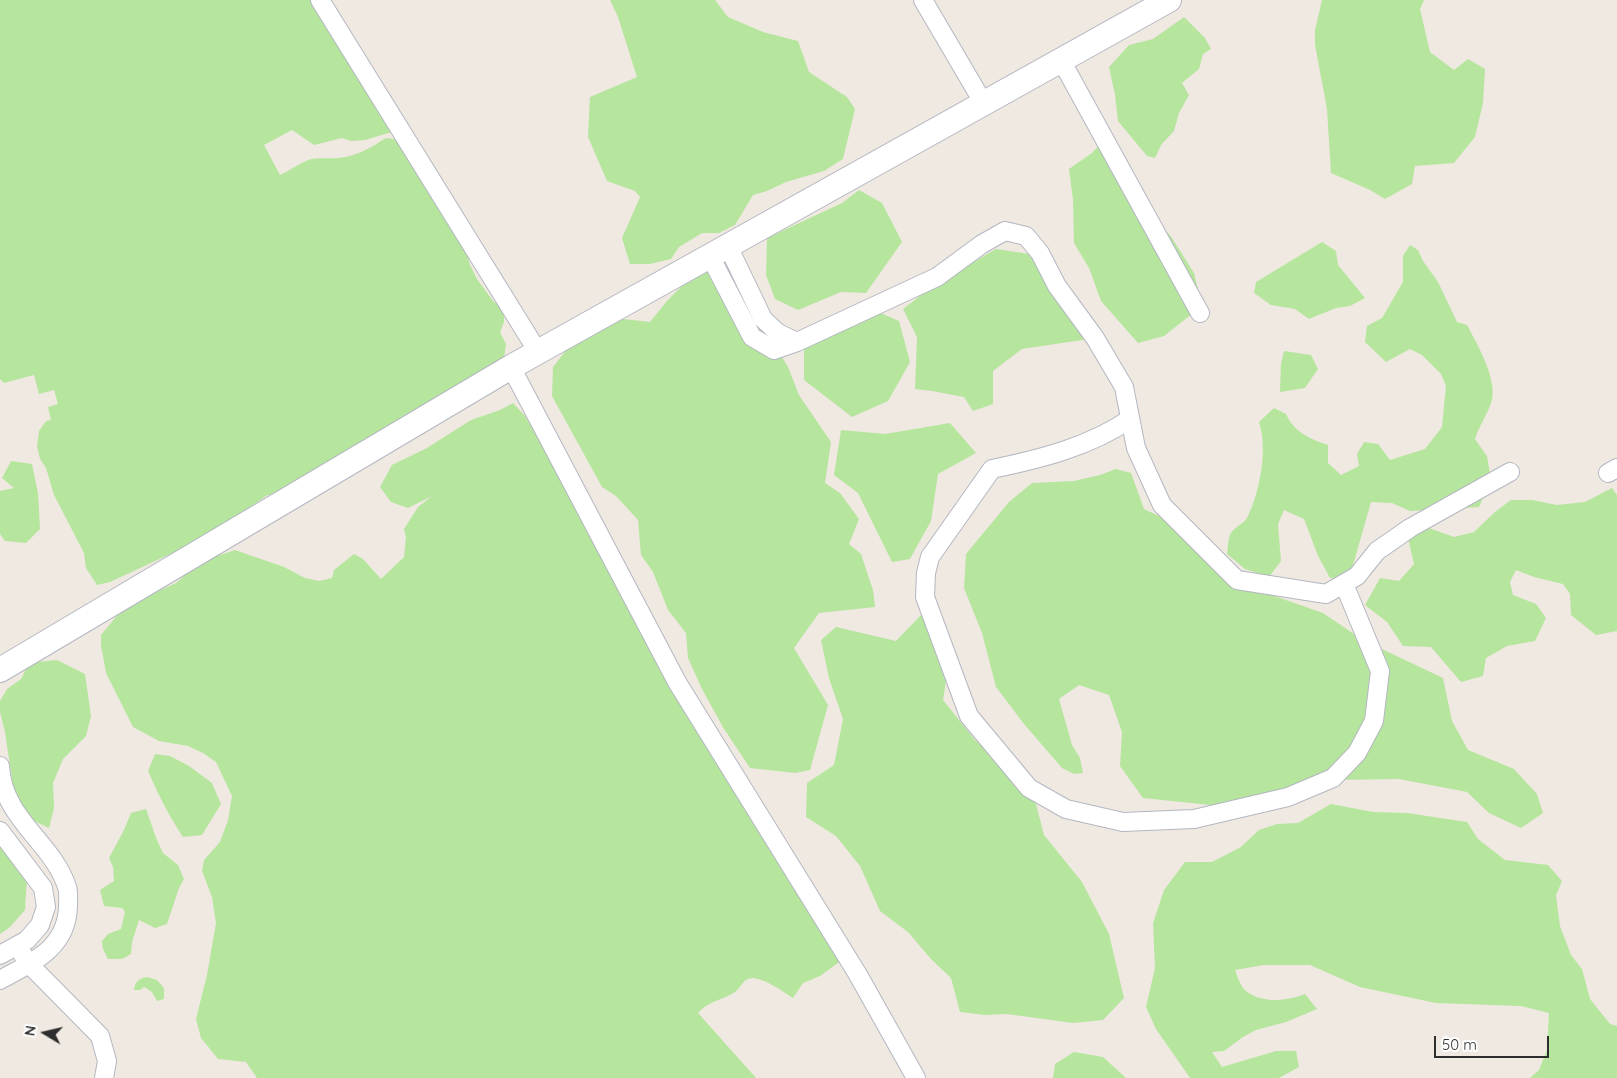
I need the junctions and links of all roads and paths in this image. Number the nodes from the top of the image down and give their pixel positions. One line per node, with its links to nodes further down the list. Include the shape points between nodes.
1 (320, 0): 8 (street)
2 (923, 0): 5 (street)
3 (1169, 0): 4 (street)
4 (1061, 60): 5 (street); 7 (street)
5 (984, 104): 6 (street)
6 (719, 251): 8 (street); 10 (street, via 764,319 778,333 797,342 937,277 1005,231 1026,236 1124,387)
7 (1200, 313)
8 (538, 352): 9 (street)
9 (511, 367): 13 (street); 21 (street, via 677,682 857,973)
10 (1130, 419): 12 (street, via 1136,448 1162,505 1237,580 1326,594); 12 (street, via 1110,433 1045,458 992,469 930,557 925,597 970,716 1029,788 1066,809 1123,822 1194,819 1288,797 1333,778 1357,753 1374,721 1380,671)
11 (1510, 472): 12 (street, via 1410,528 1376,551 1357,576)
12 (1344, 584)
13 (0, 670)
14 (0, 766): 18 (street, via 6,795 18,816 54,861 68,889 68,916 56,943)
15 (0, 831): 16 (street, via 43,888 46,907 40,925)
16 (17, 946): 17 (street); 18 (street)
17 (0, 955)
18 (29, 964): 19 (street); 20 (street, via 100,1036 107,1061)
19 (0, 980)
20 (104, 1078)
21 (916, 1078)

